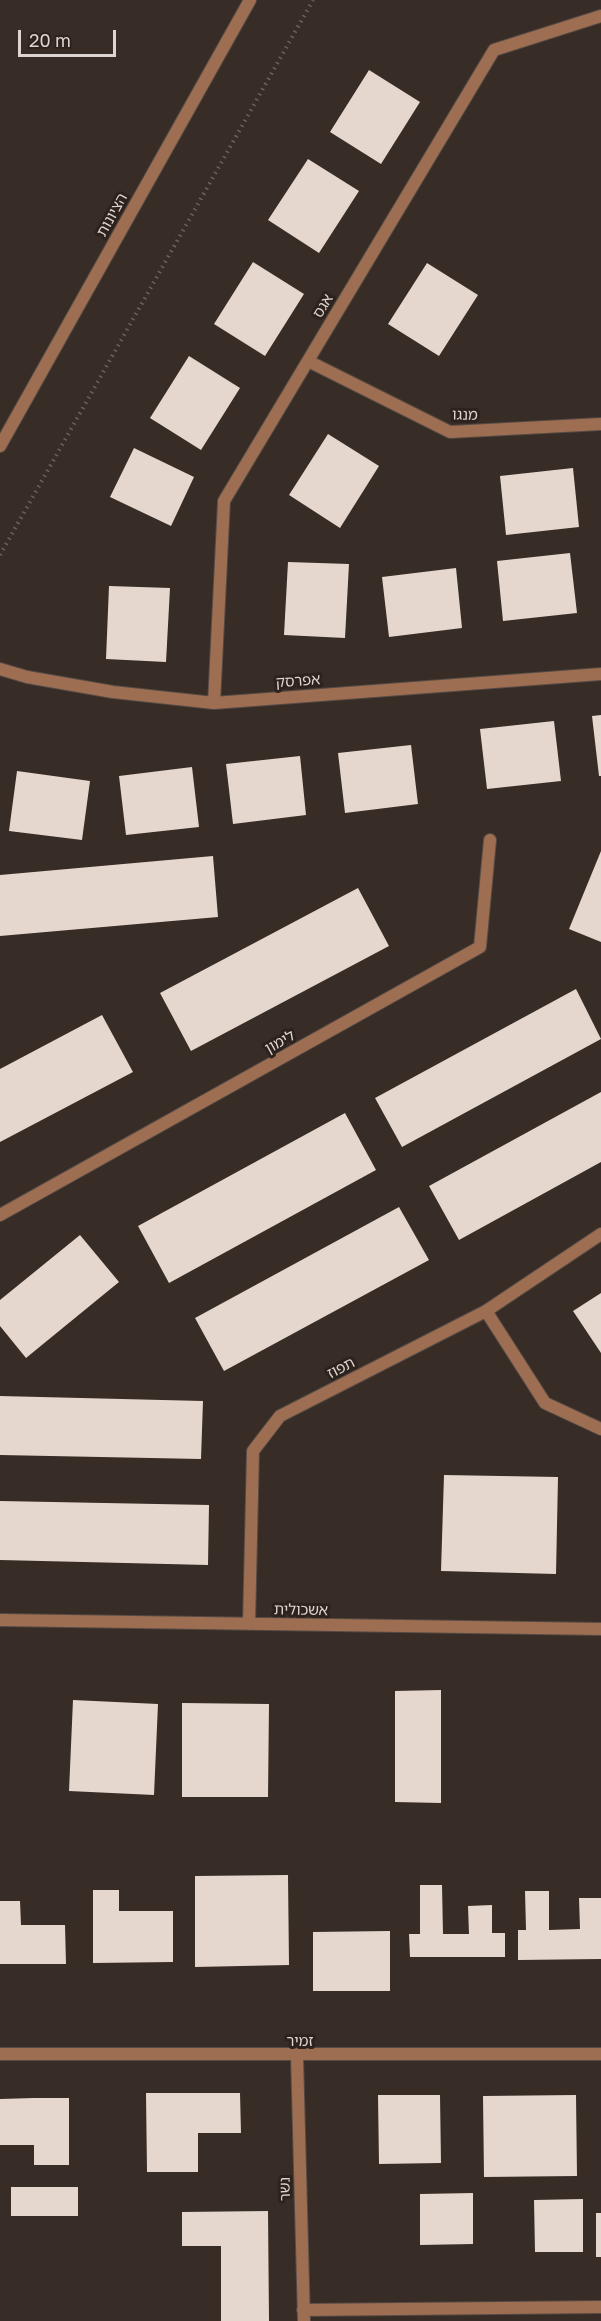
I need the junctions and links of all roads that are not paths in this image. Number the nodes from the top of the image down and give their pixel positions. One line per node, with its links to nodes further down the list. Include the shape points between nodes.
1 (250, 0): 5 (street, הציונות)
2 (601, 16): 3 (street, אגס, via 494,50)
3 (308, 360): 4 (street, מנגו, via 450,432); 8 (street, אגס, via 225,501)
4 (601, 424)
5 (0, 446)
6 (0, 669): 8 (street, אפרסק, via 113,693)
7 (601, 674): 8 (street, אפרסק)
8 (214, 703)
9 (490, 840): 10 (street, לימון, via 480,947)
10 (0, 1215)
11 (601, 1234): 12 (street, תפוז)
12 (486, 1311): 13 (street, via 545,1403); 15 (street, תפוז, via 280,1416 254,1451)
13 (601, 1429)
14 (0, 1620): 15 (street, אשכולית)
15 (249, 1624): 16 (street, אשכולית)
16 (601, 1629)
17 (0, 2054): 19 (street, זמיר)
18 (601, 2054): 19 (street, זמיר)
19 (297, 2056): 21 (street, נשר)
20 (601, 2307): 21 (street)
21 (304, 2315)

